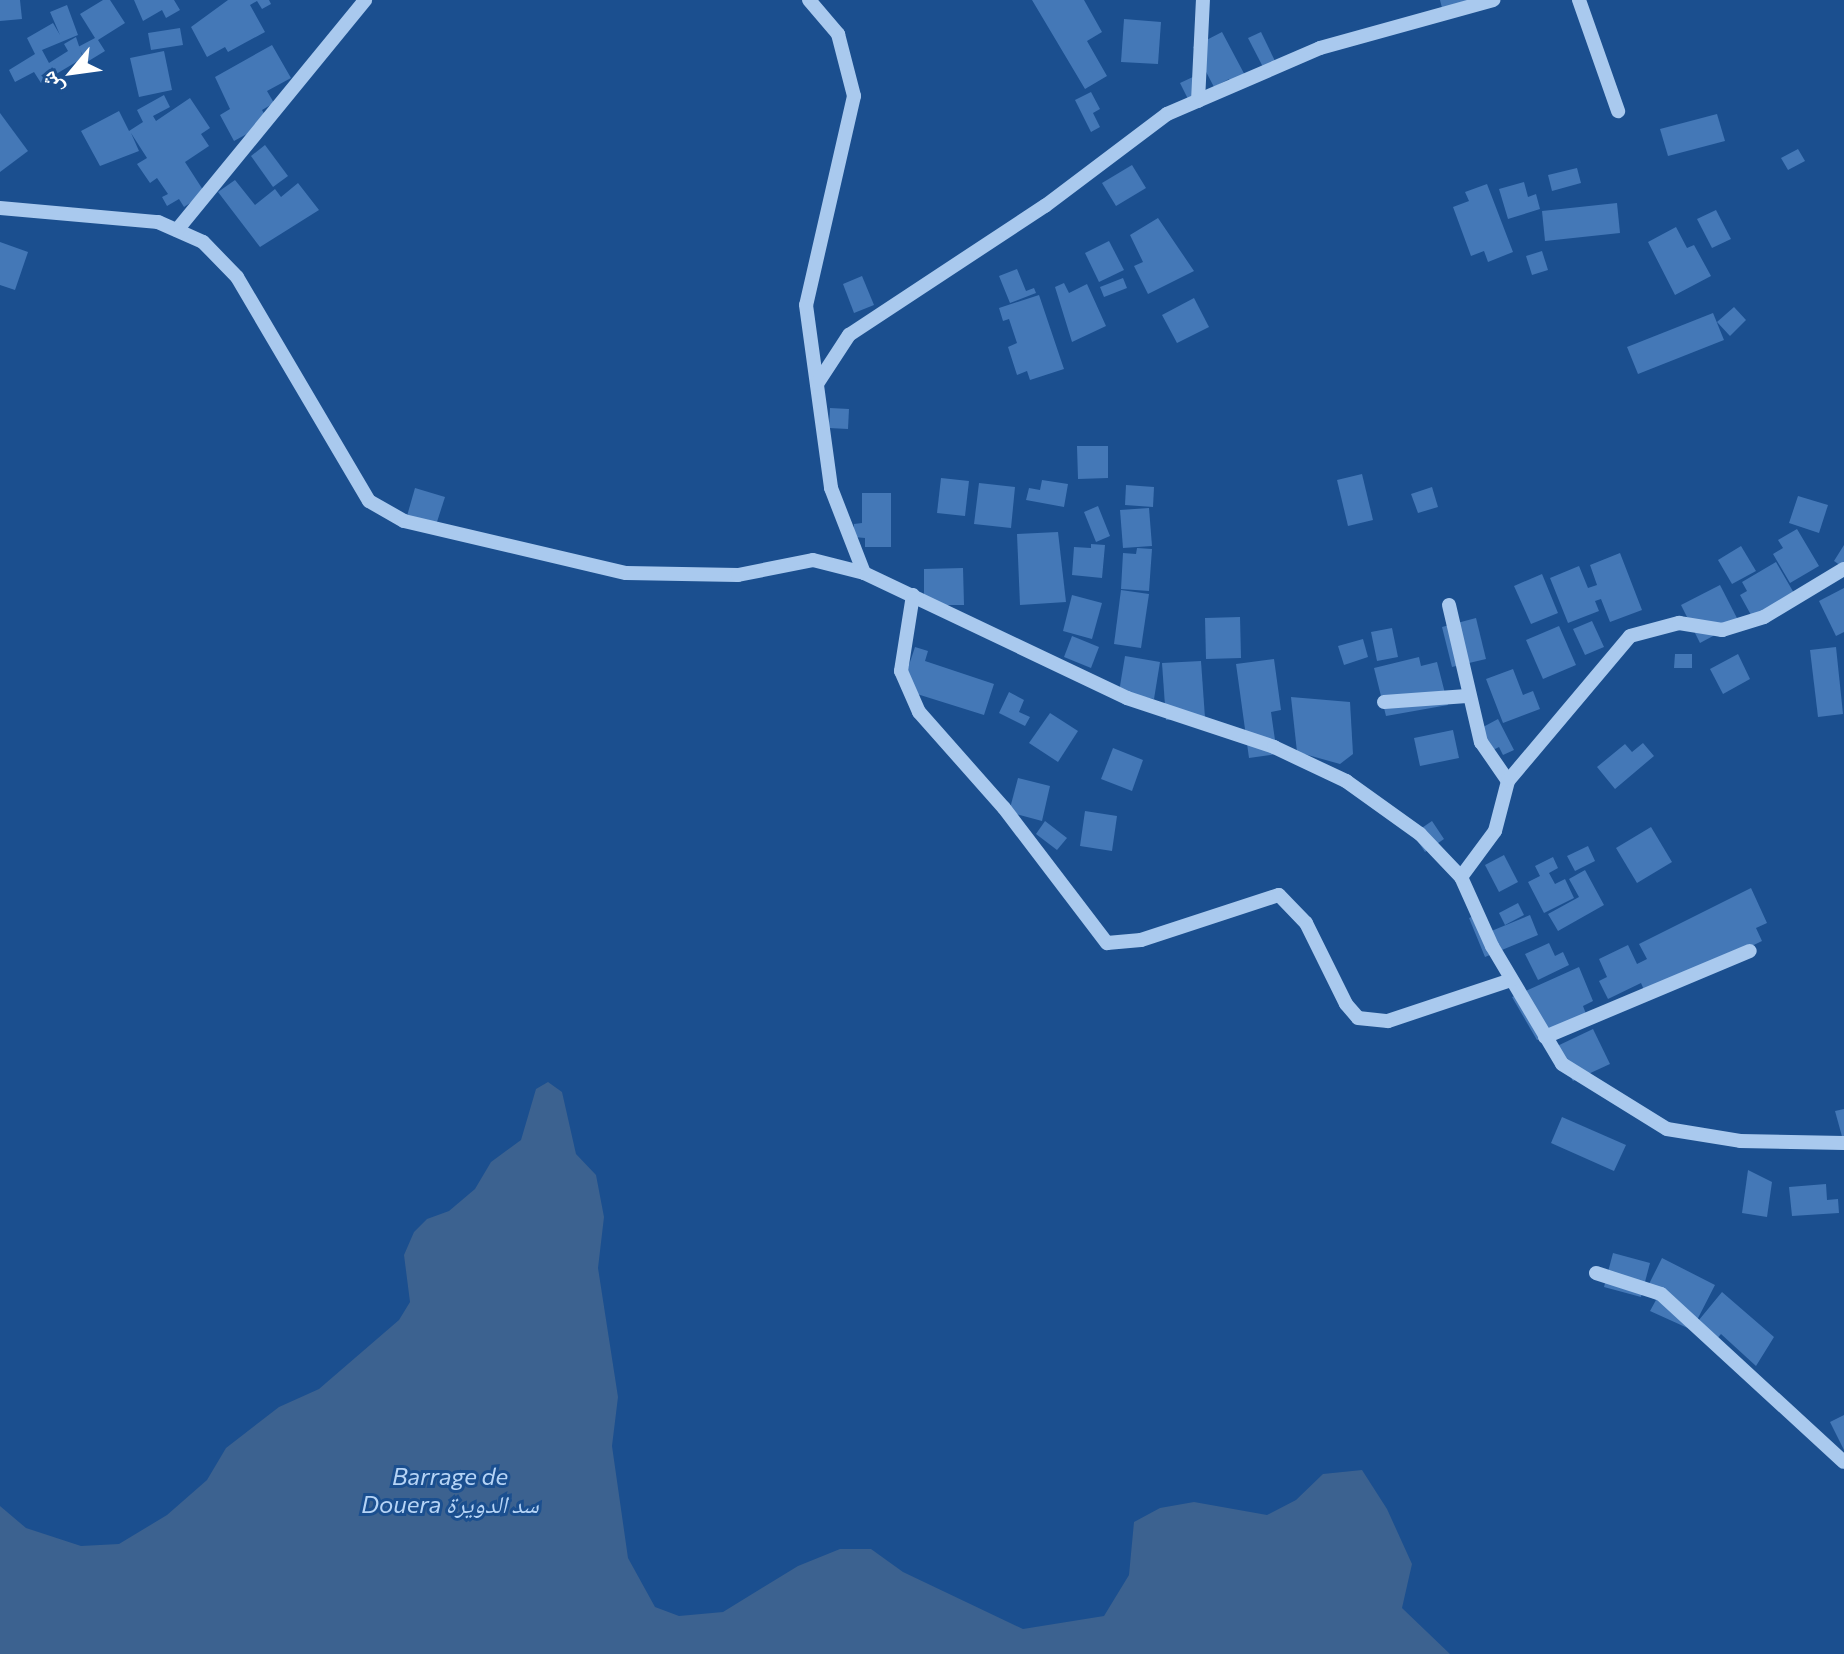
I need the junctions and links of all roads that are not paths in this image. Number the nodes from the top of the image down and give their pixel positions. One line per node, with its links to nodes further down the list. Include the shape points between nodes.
1 (365, 0): 9 (street)
2 (809, 0): 10 (street, via 838,34 854,96 806,305)
3 (1203, 0): 6 (street)
4 (1493, 0): 6 (street, via 1320,48)
5 (1579, 0): 7 (street)
6 (1198, 101): 10 (street, via 1167,114 1045,206 849,335)
7 (1618, 111)
8 (0, 208): 9 (street, via 158,222)
9 (177, 230): 12 (street, via 203,242 237,277 347,471 369,501 404,521 626,573 738,575 813,560)
10 (817, 384): 12 (street, via 831,488)
11 (1844, 569): 17 (street, via 1764,617 1722,630 1679,623 1630,636)
12 (864, 573): 13 (street)
13 (913, 595): 18 (street, via 1127,698 1274,747 1346,781 1420,834); 20 (street, via 901,671 919,712 1004,808 1107,943 1141,940 1279,895 1306,923 1358,1018 1388,1021)
14 (1449, 605): 15 (street)
15 (1467, 696): 16 (street); 17 (street, via 1481,742)
16 (1384, 702)
17 (1508, 781): 18 (street, via 1495,831)
18 (1461, 877): 20 (street)
19 (1750, 951): 21 (street)
20 (1511, 980): 21 (street)
21 (1545, 1037): 22 (street, via 1562,1064 1667,1129 1740,1141)
22 (1844, 1143)
23 (1596, 1273): 24 (street, via 1661,1294)
24 (1844, 1462)

